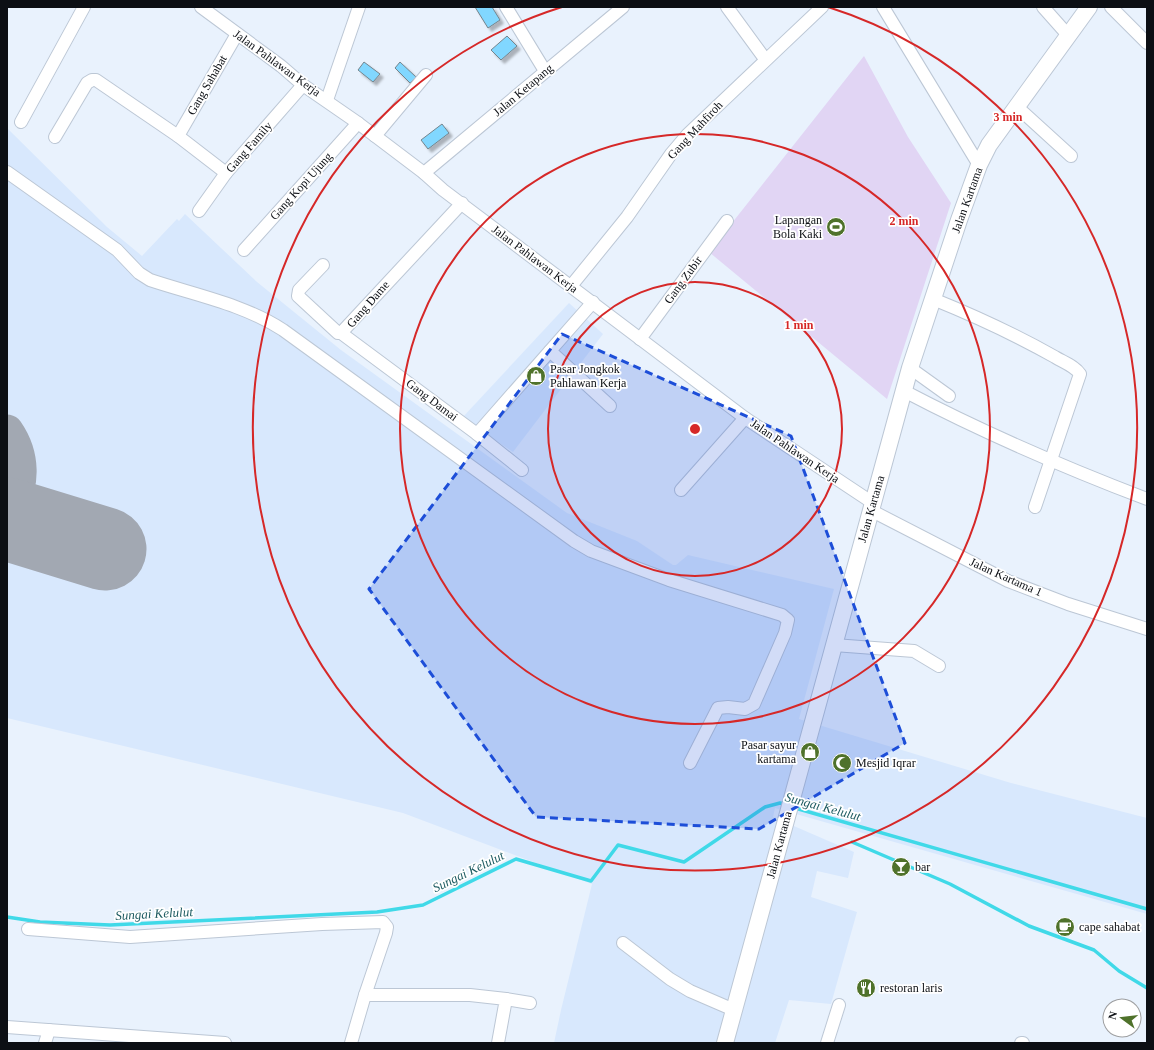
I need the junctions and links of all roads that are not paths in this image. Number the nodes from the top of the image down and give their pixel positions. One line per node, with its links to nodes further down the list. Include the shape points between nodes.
1 (84, 7): 21 (street)
2 (201, 7): 12 (street, Jalan Pahlawan Kerja)
3 (359, 7): 19 (street)
4 (506, 7): 16 (street)
5 (623, 7): 16 (street, Jalan Ketapang)
6 (728, 7): 15 (street)
7 (822, 7): 15 (street, Gang Mahfiroh)
8 (883, 7): 27 (street)
9 (1043, 7): 13 (street)
10 (1089, 7): 13 (main road, Jalan Kartama)
11 (1111, 7): 14 (street)
12 (237, 34): 18 (street, Jalan Pahlawan Kerja); 23 (street, Gang Sahabat)
13 (1068, 34): 20 (main road, Jalan Kartama)
14 (1147, 43)
15 (765, 59): 36 (street, Gang Mahfiroh, via 688,134 627,217)
16 (545, 71): 30 (street, Jalan Ketapang)
17 (426, 75): 24 (street)
18 (303, 85): 19 (street, Jalan Pahlawan Kerja); 29 (street, Gang Family)
19 (327, 100): 22 (street, Jalan Pahlawan Kerja)
20 (1016, 106): 26 (street); 27 (main road, Jalan Kartama, via 989,145)
21 (21, 122)
22 (358, 123): 24 (street, Jalan Pahlawan Kerja); 34 (street, Gang Kopi Ujung)
23 (178, 136): 25 (street, via 96,80 92,80 87,83); 29 (street)
24 (375, 136): 30 (street, Jalan Pahlawan Kerja)
25 (55, 137)
26 (1071, 156)
27 (979, 165): 37 (main road, Jalan Kartama, via 958,220)
28 (7, 172): 57 (street, via 117,250 139,273 150,280 246,310 283,330 591,551 669,580 782,615 788,620 785,633 754,704 745,709 718,708)
29 (226, 173): 32 (street, Gang Family)
30 (424, 173): 31 (street, Jalan Pahlawan Kerja)
31 (462, 203): 36 (street, Jalan Pahlawan Kerja); 39 (street, Gang Dame)
32 (199, 211)
33 (727, 221): 40 (street, Gang Zubir)
34 (244, 250)
35 (324, 265): 39 (street, Gang Dame, via 299,290 298,296)
36 (571, 286): 38 (street, Jalan Pahlawan Kerja)
37 (933, 299): 42 (main road, Jalan Kartama); 48 (street, via 998,327 1078,371 1080,378)
38 (593, 302): 40 (street, Jalan Pahlawan Kerja); 41 (street)
39 (341, 333): 47 (street, Gang Damai)
40 (640, 339): 46 (street, Jalan Pahlawan Kerja)
41 (550, 352): 45 (street); 47 (street)
42 (910, 368): 43 (main road, Jalan Kartama); 44 (street)
43 (904, 391): 48 (street); 52 (main road, Jalan Kartama)
44 (949, 396)
45 (610, 406)
46 (745, 418): 50 (street); 52 (street, Jalan Pahlawan Kerja)
47 (477, 434): 49 (street, Gang Damai)
48 (1050, 461): 51 (street); 53 (street)
49 (522, 470)
50 (681, 490)
51 (1147, 499)
52 (872, 507): 54 (street, Jalan Kartama 1, via 1008,581 1068,604); 55 (main road, Jalan Kartama)
53 (1035, 507)
54 (1147, 629)
55 (834, 645): 56 (street, via 914,651); 64 (main road, Jalan Kartama)
56 (940, 666)
57 (690, 763)
58 (28, 929): 60 (street, via 130,937 381,921 386,925 386,933)
59 (623, 943): 64 (street, via 670,979)
60 (365, 995): 61 (street, via 470,995); 69 (street)
61 (506, 999): 62 (street); 70 (street)
62 (530, 1003)
63 (839, 1006): 72 (street)
64 (734, 1010): 71 (main road, Jalan Kartama)
65 (7, 1027): 66 (street)
66 (49, 1030): 67 (street); 68 (street)
67 (45, 1043)
68 (225, 1043)
69 (351, 1043)
70 (498, 1043)
71 (725, 1043)
72 (826, 1043)

